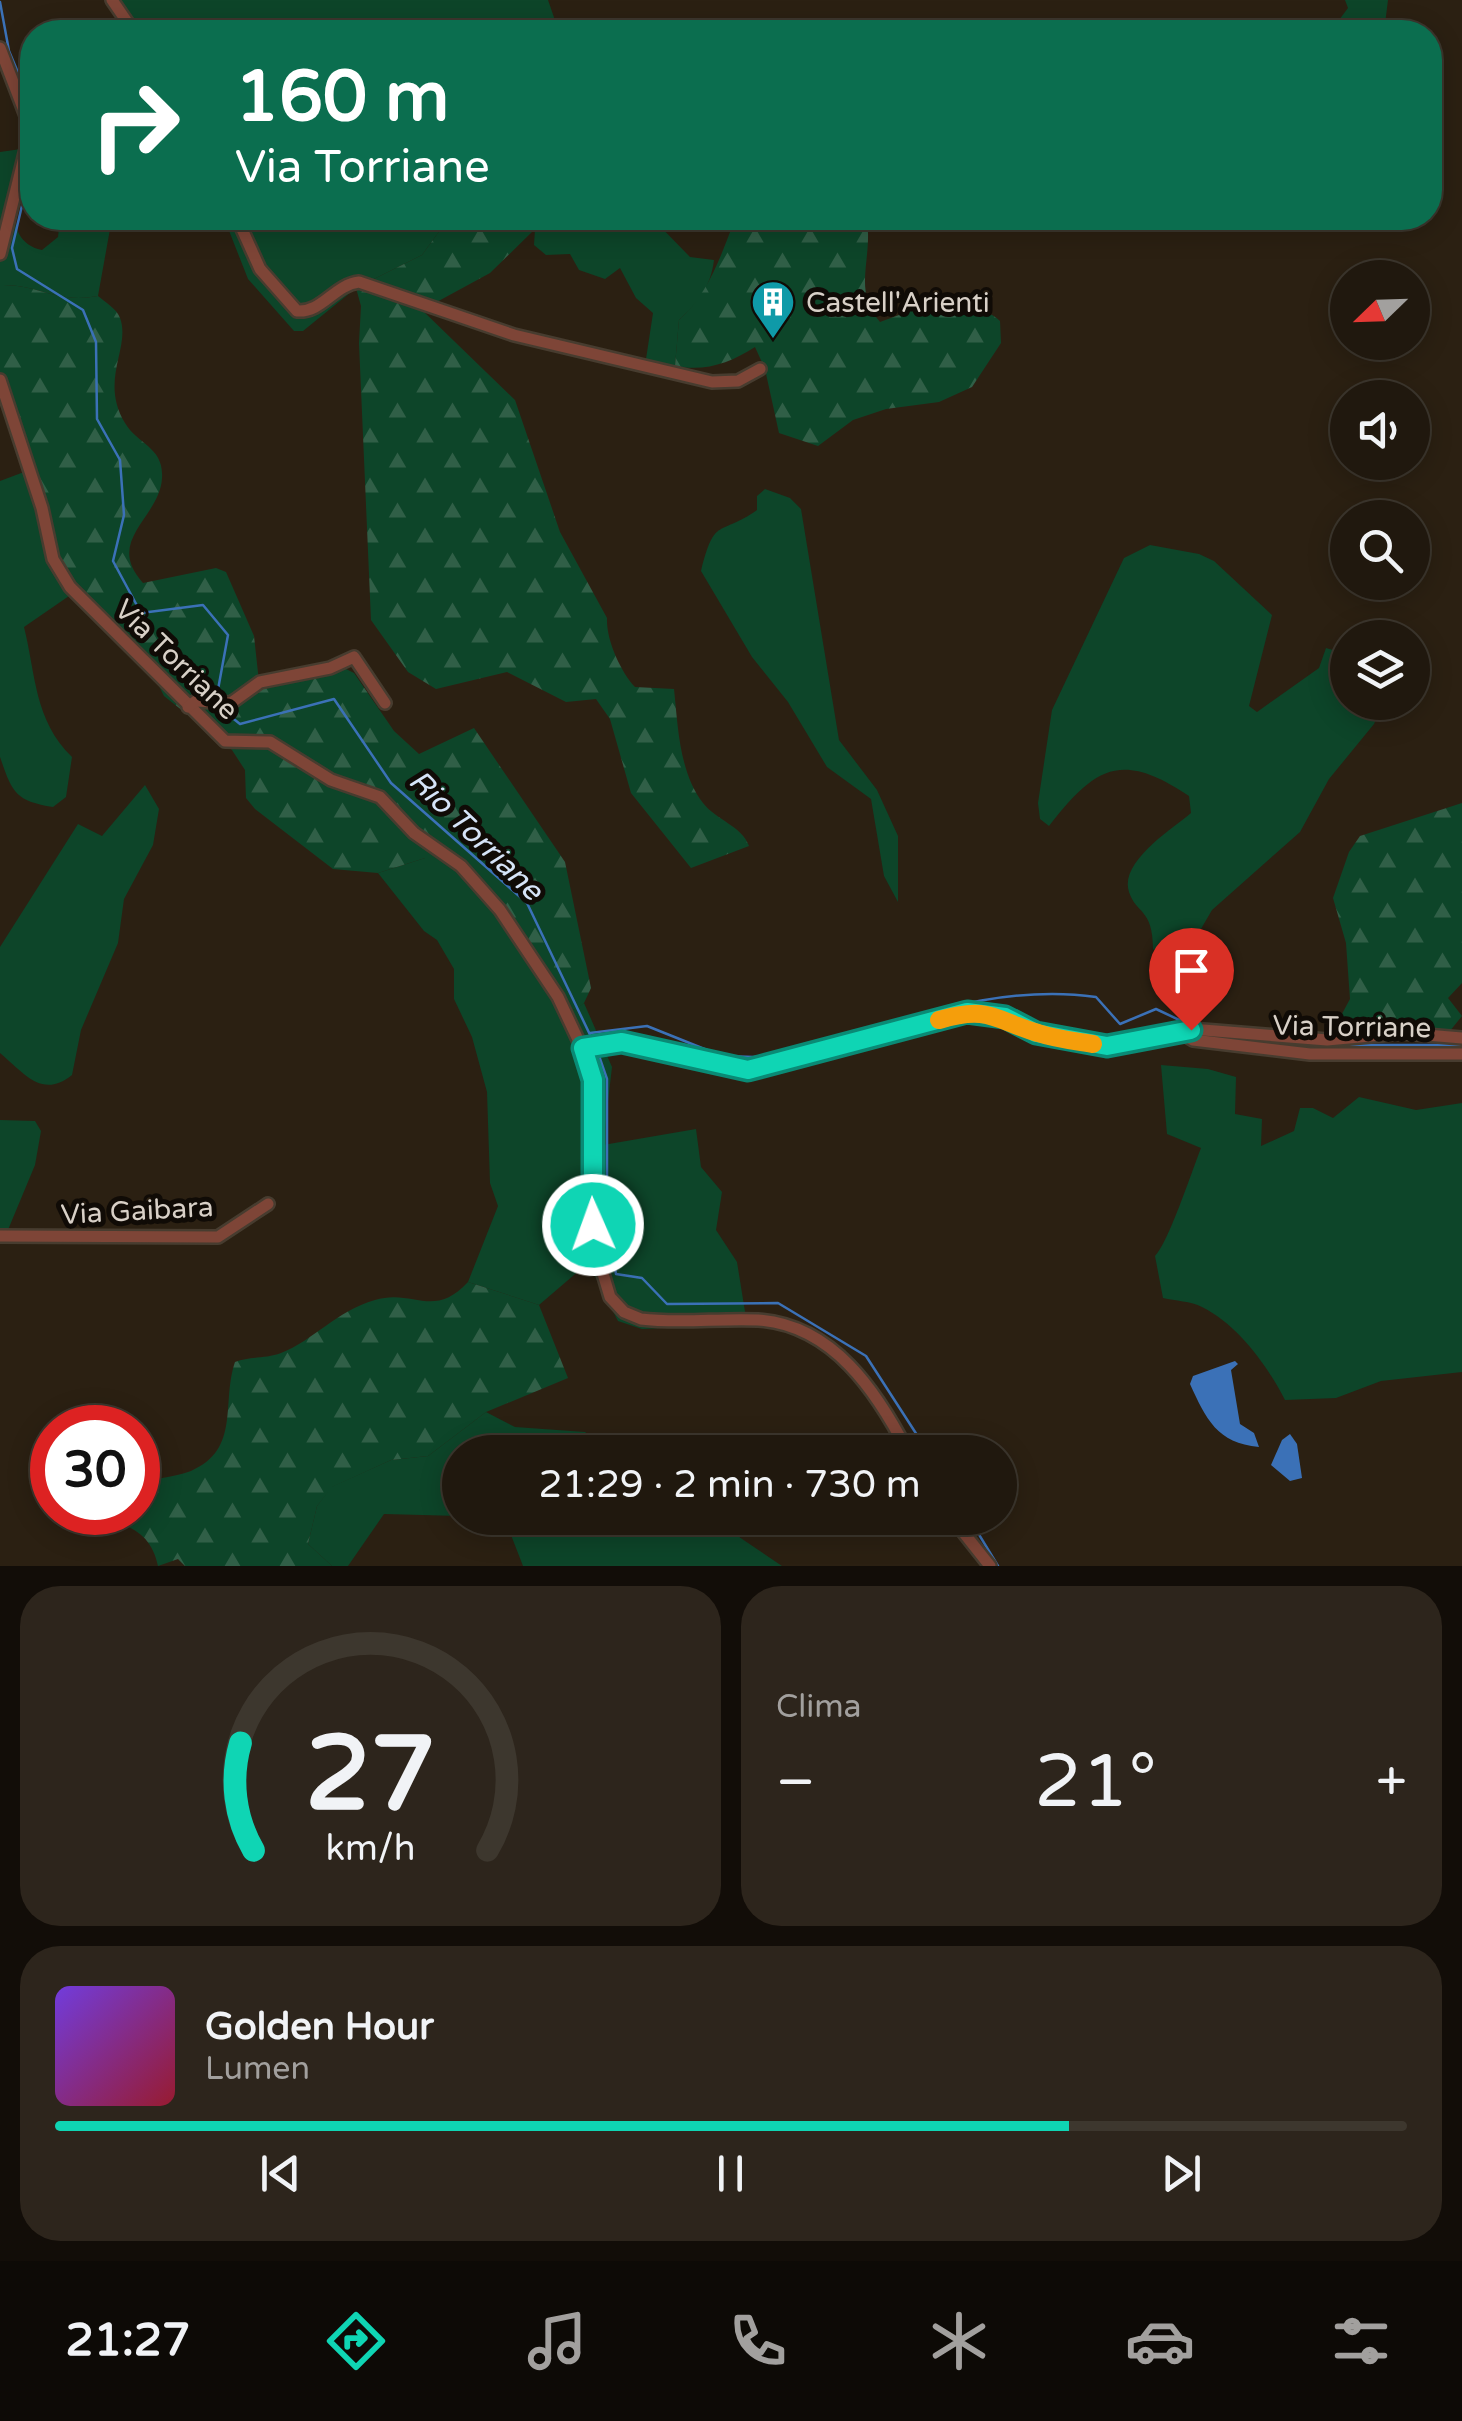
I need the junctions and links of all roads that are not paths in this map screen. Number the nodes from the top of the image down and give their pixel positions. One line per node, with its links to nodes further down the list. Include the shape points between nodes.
1 (0, 48): 2 (street)
2 (20, 100)
3 (20, 173): 5 (street)
4 (242, 230): 6 (street, via 260,269 298,311 314,309 344,285 359,282 498,330 704,380 738,381)
5 (0, 254)
6 (760, 369)
7 (0, 380): 9 (street, Via Torriane, via 59,575)
8 (385, 703): 9 (street, via 354,657 260,682 234,701)
9 (188, 707): 12 (street, Via Torriane, via 225,741 270,742 331,780 380,797 414,834 482,886)
10 (1191, 1031): 11 (street, Via Torriane, via 1327,1040); 12 (street, Via Torriane, via 1107,1046 967,1012 748,1070 622,1042); 13 (street, Via Torriane, via 1193,1040 1310,1054)
11 (1462, 1038)
12 (591, 1047): 16 (street, Via Torriane, via 590,1203 610,1297 642,1319 760,1320 802,1329 875,1392)
13 (1462, 1054)
14 (268, 1204): 15 (street, Via Gaibara, via 218,1238)
15 (0, 1236)
16 (899, 1435)
17 (965, 1535): 18 (street)
18 (990, 1566)

